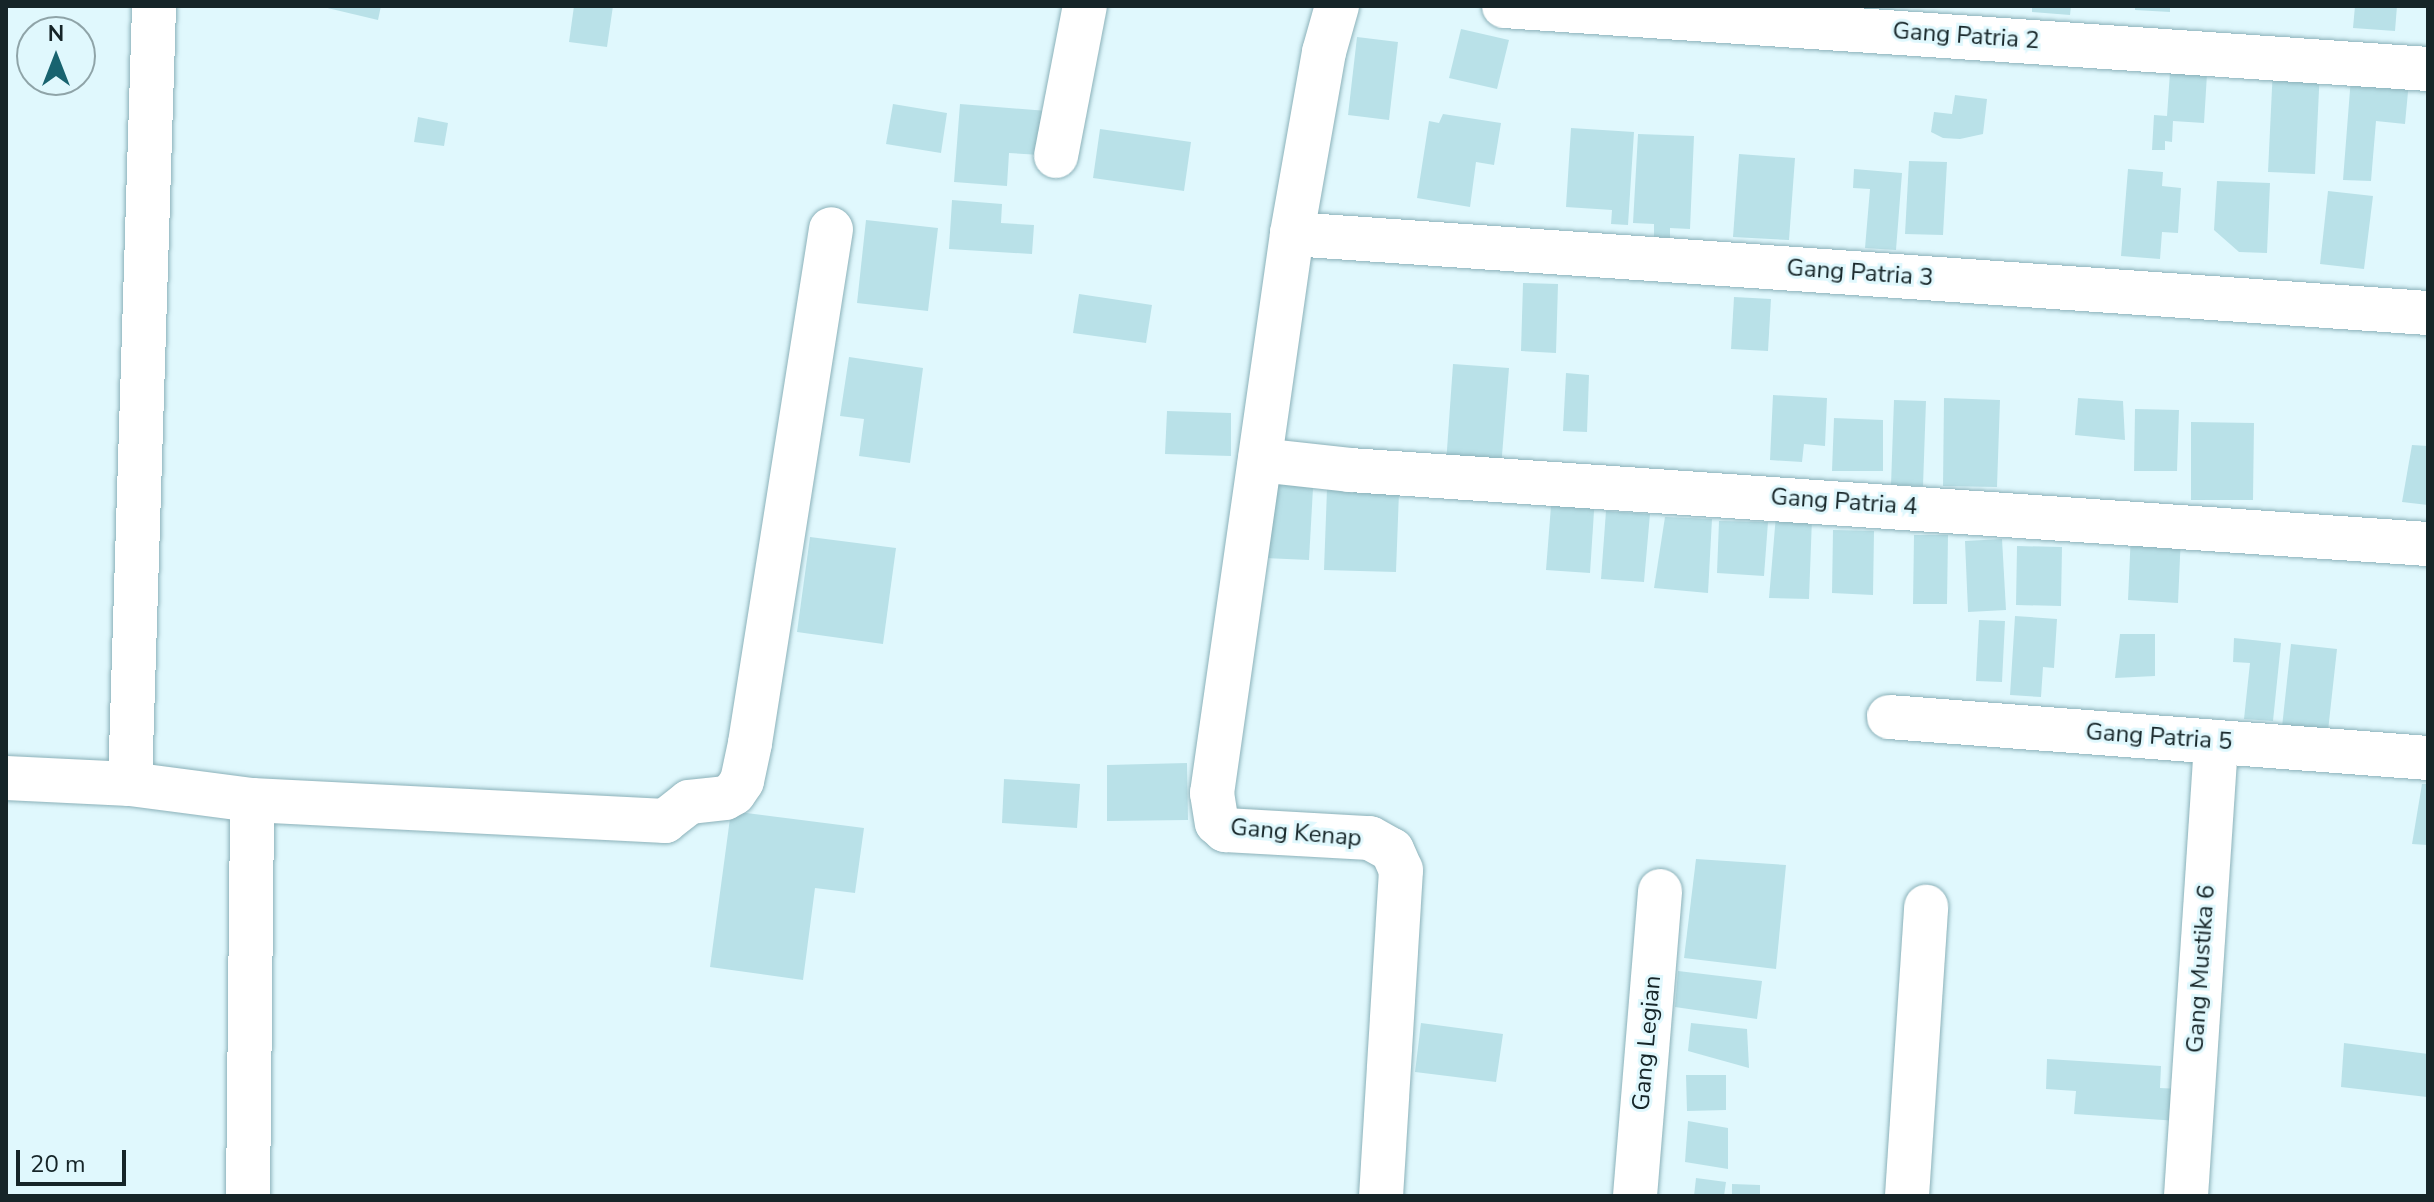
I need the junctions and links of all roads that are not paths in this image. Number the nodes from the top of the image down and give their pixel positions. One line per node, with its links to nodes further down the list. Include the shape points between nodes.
1 (154, 6): 16 (street)
2 (1085, 6): 6 (street)
3 (1337, 6): 8 (street)
4 (1504, 6): 5 (street, Gang Patria 2)
5 (2428, 69)
6 (1056, 156)
7 (831, 229): 17 (street, via 750,743 734,793 689,802 665,821)
8 (1292, 234): 9 (street, Gang Patria 3); 10 (street)
9 (2428, 313)
10 (1260, 460): 11 (street, Gang Patria 4); 21 (street, Gang Kenap, via 1213,809 1225,830 1370,838 1392,850 1401,870)
11 (2428, 544)
12 (1889, 717): 13 (street, Gang Patria 5)
13 (2216, 742): 14 (street, Gang Patria 5); 24 (street, Gang Mustika 6)
14 (2428, 758)
15 (6, 778): 16 (street)
16 (130, 784): 17 (street)
17 (252, 800): 20 (street)
18 (1660, 891): 22 (street, Gang Legian)
19 (1926, 907): 23 (street)
20 (248, 1196)
21 (1381, 1196)
22 (1635, 1196)
23 (1907, 1196)
24 (2186, 1196)

